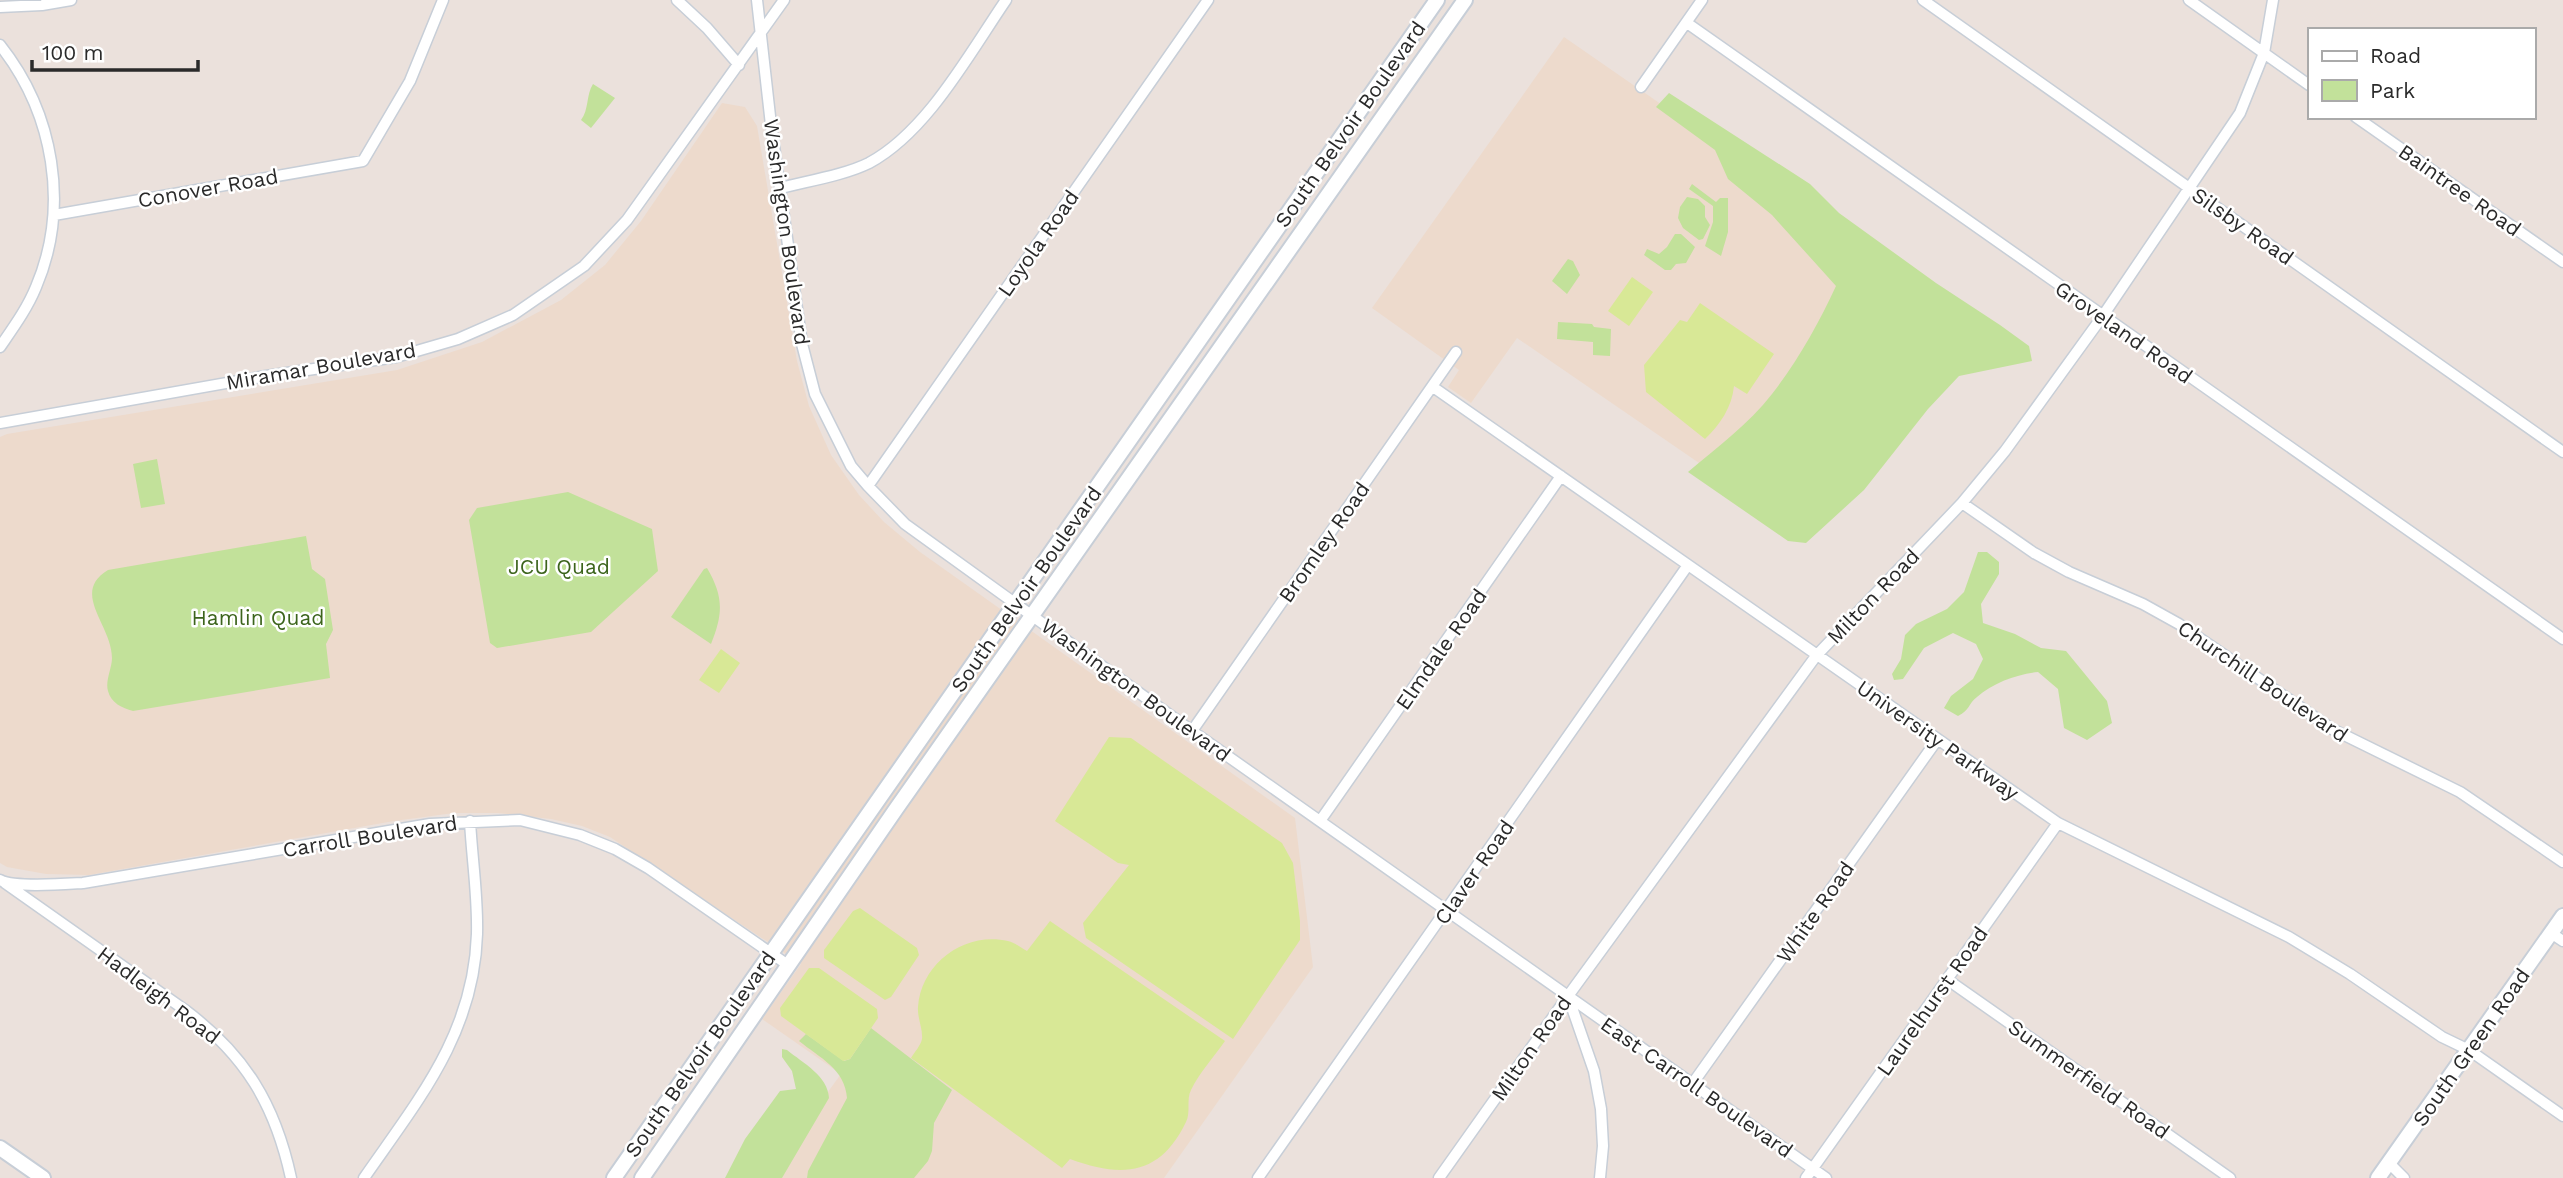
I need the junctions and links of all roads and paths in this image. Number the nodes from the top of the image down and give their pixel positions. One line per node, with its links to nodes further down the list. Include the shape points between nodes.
1 (71, 0): 15 (street)
2 (443, 0): 29 (street, Conover Road, via 410,80 363,161)
3 (677, 0): 21 (street)
4 (757, 0): 18 (street, Washington Boulevard)
5 (784, 0): 18 (street, Miramar Boulevard)
6 (1006, 0): 27 (street, via 928,112 900,144 867,164)
7 (1208, 0): 38 (street, Loyola Road)
8 (1437, 0): 25 (street, South Belvoir Boulevard)
9 (1465, 0): 26 (street, South Belvoir Boulevard)
10 (1702, 0): 17 (street)
11 (1923, 0): 16 (street, Silsby Road)
12 (1944, 0): 16 (street)
13 (2189, 0): 20 (street)
14 (2273, 0): 20 (street, Milton Road)
15 (0, 7)
16 (1934, 7): 28 (street, Silsby Road)
17 (1687, 23): 23 (street); 31 (street, Groveland Road)
18 (761, 31): 21 (street, Miramar Boulevard); 27 (street, Washington Boulevard)
19 (0, 45): 29 (street, via 24,80 44,128 52,163)
20 (2264, 53): 22 (street); 28 (street, Milton Road, via 2240,113)
21 (739, 65): 35 (street, Miramar Boulevard, via 627,220 584,267 513,315 458,339 396,357)
22 (2308, 84)
23 (1641, 88)
24 (2359, 119): 30 (street, Baintree Road)
25 (1316, 173): 26 (street); 41 (street, South Belvoir Boulevard)
26 (1333, 186): 42 (street, South Belvoir Boulevard)
27 (782, 188): 38 (street, Washington Boulevard, via 802,344 815,394 851,466)
28 (2190, 189): 31 (street, Milton Road); 36 (street, Silsby Road)
29 (54, 215): 32 (street, via 36,288)
30 (2563, 262)
31 (2102, 317): 39 (street, Milton Road); 43 (street, Groveland Road)
32 (0, 347)
33 (1456, 352): 34 (street, Bromley Road)
34 (1433, 387): 37 (street, University Parkway); 45 (street, Bromley Road)
35 (0, 423)
36 (2563, 452)
37 (1561, 476): 40 (street, University Parkway); 48 (street, Elmdale Road)
38 (867, 486): 41 (street, Washington Boulevard, via 905,524)
39 (1962, 503): 44 (street, Milton Road); 50 (street, Churchill Boulevard, via 2046,560 2179,624 2332,729 2460,792)
40 (1688, 565): 44 (street, University Parkway); 52 (street, Claver Road)
41 (1016, 604): 42 (street, Washington Boulevard); 55 (street, South Belvoir Boulevard)
42 (1033, 616): 45 (street, Washington Boulevard); 56 (street, South Belvoir Boulevard)
43 (2563, 639)
44 (1816, 656): 46 (street, University Parkway); 58 (street, Milton Road)
45 (1192, 731): 48 (street, Washington Boulevard)
46 (1937, 740): 49 (street, University Parkway); 60 (street, White Road)
47 (470, 821): 51 (street, Carroll Boulevard, via 103,880); 55 (street, Carroll Boulevard, via 520,820 615,849); 67 (street, via 477,934 464,1006 440,1068)
48 (1320, 821): 52 (street, Washington Boulevard)
49 (2057, 823): 57 (street, Laurelhurst Road); 59 (street, University Parkway, via 2290,937)
50 (2563, 862)
51 (2, 882): 66 (street, Hadleigh Road, via 185,1010 227,1046 267,1103)
52 (1447, 911): 58 (street, Washington Boulevard); 70 (street, Claver Road)
53 (2563, 916): 54 (street, South Green Road)
54 (2557, 937): 59 (street, South Green Road)
55 (771, 953): 56 (street, Carroll Boulevard); 68 (street, South Belvoir Boulevard)
56 (788, 965): 69 (street, South Belvoir Boulevard)
57 (1948, 980): 64 (street, Laurelhurst Road); 74 (street, Summerfield Road)
58 (1568, 996): 60 (street, East Carroll Boulevard); 71 (street, Milton Road); 72 (street, via 1594,1071 1601,1109)
59 (2469, 1050): 61 (street, University Parkway); 63 (street, South Green Road)
60 (1693, 1083): 64 (street, East Carroll Boulevard)
61 (2563, 1116)
62 (0, 1148): 65 (street)
63 (2389, 1163): 75 (street, South Green Road); 76 (street)
64 (1810, 1173): 73 (street, East Carroll Boulevard)
65 (43, 1178)
66 (291, 1178)
67 (364, 1178)
68 (614, 1178)
69 (642, 1178)
70 (1258, 1178)
71 (1439, 1178)
72 (1600, 1178)
73 (1826, 1178)
74 (2230, 1178)
75 (2378, 1178)
76 (2404, 1178)

